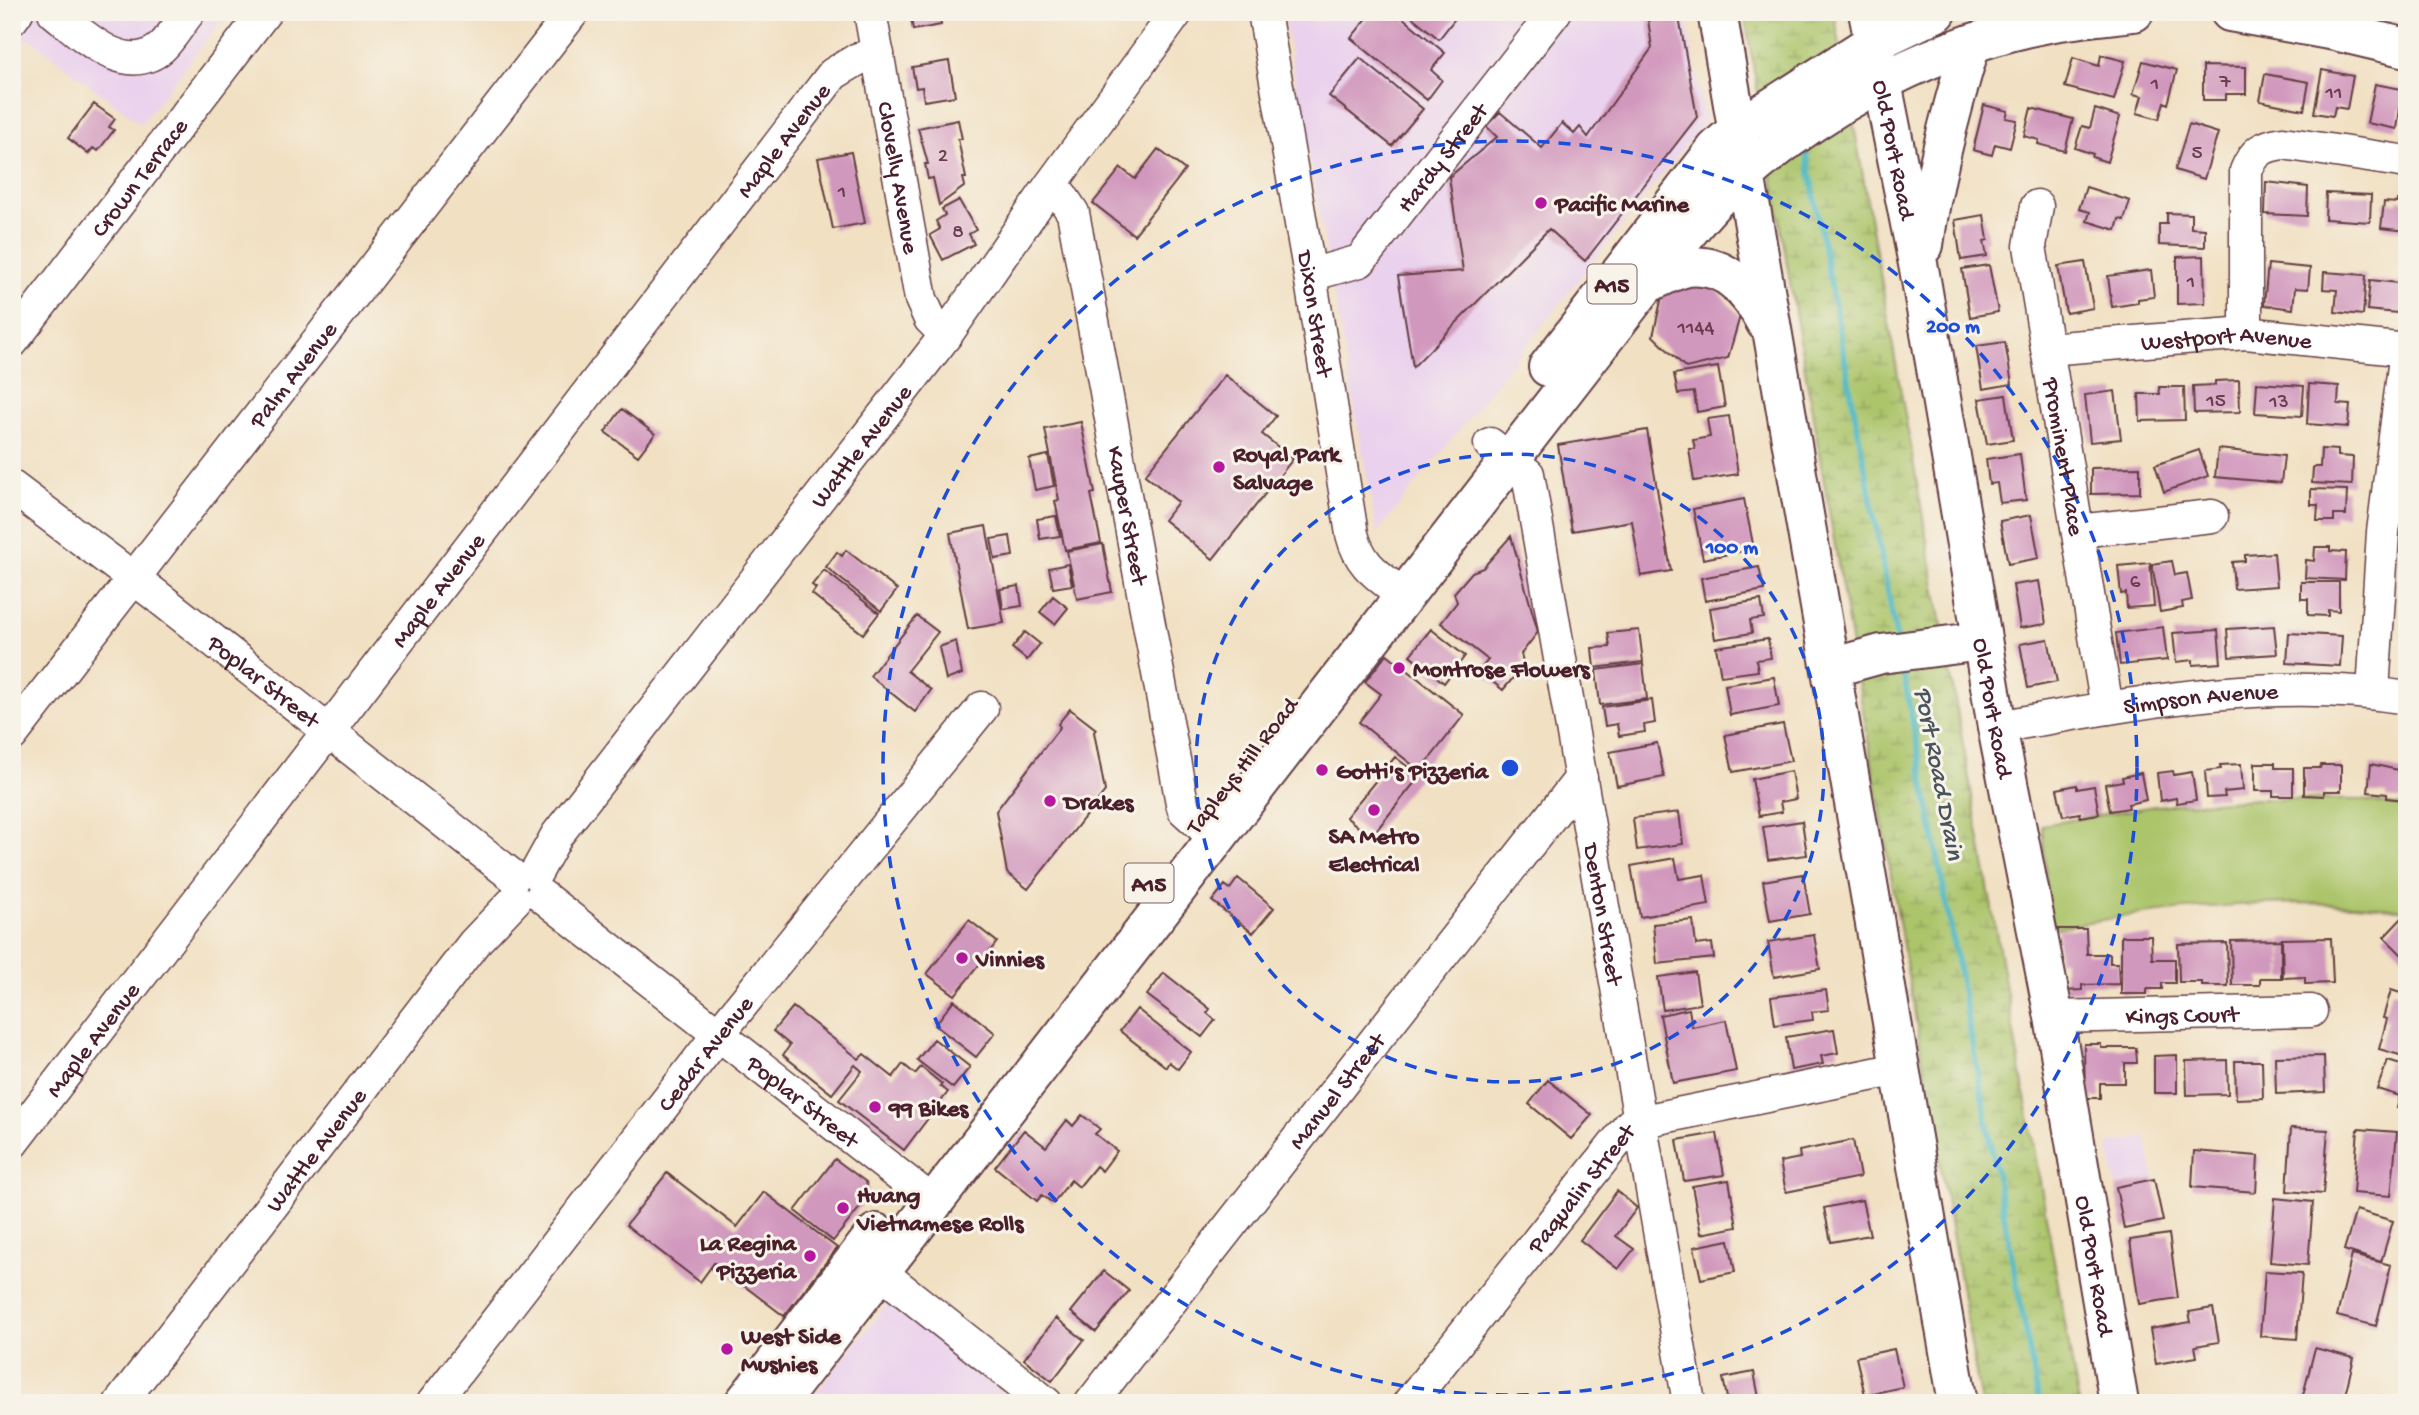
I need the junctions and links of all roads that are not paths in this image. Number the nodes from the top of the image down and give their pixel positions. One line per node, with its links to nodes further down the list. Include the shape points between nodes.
1 (17, 12): 14 (street)
2 (54, 12): 3 (street, via 95,45 135,59 164,45)
3 (189, 12)
4 (265, 12): 31 (street, Crown Terrace)
5 (573, 12): 39 (street, Palm Avenue)
6 (870, 12): 18 (street, Clovelly Avenue)
7 (1178, 12): 23 (street, Wattle Avenue)
8 (1264, 12): 26 (street, Dixon Street)
9 (1555, 12): 26 (street, Hardy Street, via 1360,261)
10 (1717, 12): 20 (main road)
11 (1937, 12): 15 (main road, A15)
12 (2134, 12): 16 (main road, A15, via 2035,26)
13 (2230, 12): 17 (main road)
14 (12, 19)
15 (1870, 28): 19 (main road, Old Port Road); 20 (main road, A15)
16 (1971, 44): 19 (main road, A15); 25 (main road, via 1930,197)
17 (2407, 48)
18 (878, 54): 30 (street, Clovelly Avenue, via 921,299); 48 (street, Maple Avenue, via 858,59 833,74)
19 (1881, 82): 22 (main road, A15, via 1806,126); 25 (main road, Old Port Road)
20 (1738, 129): 22 (main road); 34 (main road, Tapleys Hill Road / A15, via 1707,159)
21 (2407, 162): 28 (street, via 2283,143 2265,146 2252,156 2246,170)
22 (1745, 175): 27 (main road, Tapleys Hill Road / A15, via 1720,196); 29 (main road)
23 (1049, 186): 30 (street, Wattle Avenue); 51 (street, Kauper Street, via 1073,213 1182,803)
24 (2037, 206): 32 (street, Prominent Place, via 2030,246)
25 (1920, 274): 41 (main road, Old Port Road)
26 (1310, 275): 40 (street, Dixon Street, via 1356,552)
27 (1648, 283): 29 (main road, via 1687,267 1708,267 1739,282); 34 (main road, Tapleys Hill Road / A15)
28 (2246, 333): 32 (street, Westport Avenue); 33 (street, Westport Avenue)
29 (1772, 334): 42 (main road)
30 (946, 335): 52 (street, Wattle Avenue, via 556,835)
31 (12, 342)
32 (2047, 349): 37 (street, Prominent Place)
33 (2406, 350): 38 (street)
34 (1500, 451): 40 (main road, Tapleys Hill Road / A15); 50 (street, Denton Street, via 1528,474)
35 (12, 487): 39 (street, Poplar Street)
36 (2212, 516): 37 (street)
37 (2078, 531): 46 (street, Prominent Place)
38 (2395, 533): 43 (street)
39 (134, 578): 48 (street, Poplar Street); 49 (street, Palm Avenue)
40 (1394, 588): 51 (main road, Tapleys Hill Road / A15)
41 (1982, 641): 42 (main road, via 1881,654); 47 (main road, Old Port Road)
42 (1831, 668): 56 (main road)
43 (2373, 692): 44 (street, Simpson Avenue); 46 (street, Simpson Avenue, via 2261,690)
44 (2407, 698)
45 (982, 708): 55 (street, Cedar Avenue)
46 (2107, 708): 47 (street, Simpson Avenue)
47 (1997, 727): 54 (main road, Old Port Road)
48 (329, 731): 52 (street, Poplar Street); 58 (street, Maple Avenue)
49 (12, 735)
50 (1581, 778): 57 (street, Denton Street); 66 (street, Manuel Street)
51 (1205, 830): 59 (main road, Tapleys Hill Road / A15)
52 (527, 887): 55 (street, Poplar Street); 61 (street, Wattle Avenue, via 465,954)
53 (2311, 1011): 54 (street, Kings Court)
54 (2054, 1017): 70 (main road, Old Port Road)
55 (718, 1034): 59 (street, Poplar Street); 62 (street, Cedar Avenue)
56 (1899, 1069): 57 (street, Paqualin Street, via 1653,1119); 69 (main road)
57 (1639, 1117): 67 (street, Paqualin Street); 68 (street, Denton Street)
58 (12, 1143)
59 (924, 1194): 60 (main road, Tapleys Hill Road / A15); 63 (main road, Tapleys Hill Road / A15)
60 (879, 1271): 64 (main road, Tapleys Hill Road / A15); 65 (street)
61 (120, 1403)
62 (433, 1403)
63 (744, 1403)
64 (778, 1403)
65 (1046, 1403)
66 (1091, 1403)
67 (1409, 1403)
68 (1689, 1403)
69 (1958, 1403)
70 (2119, 1403)

